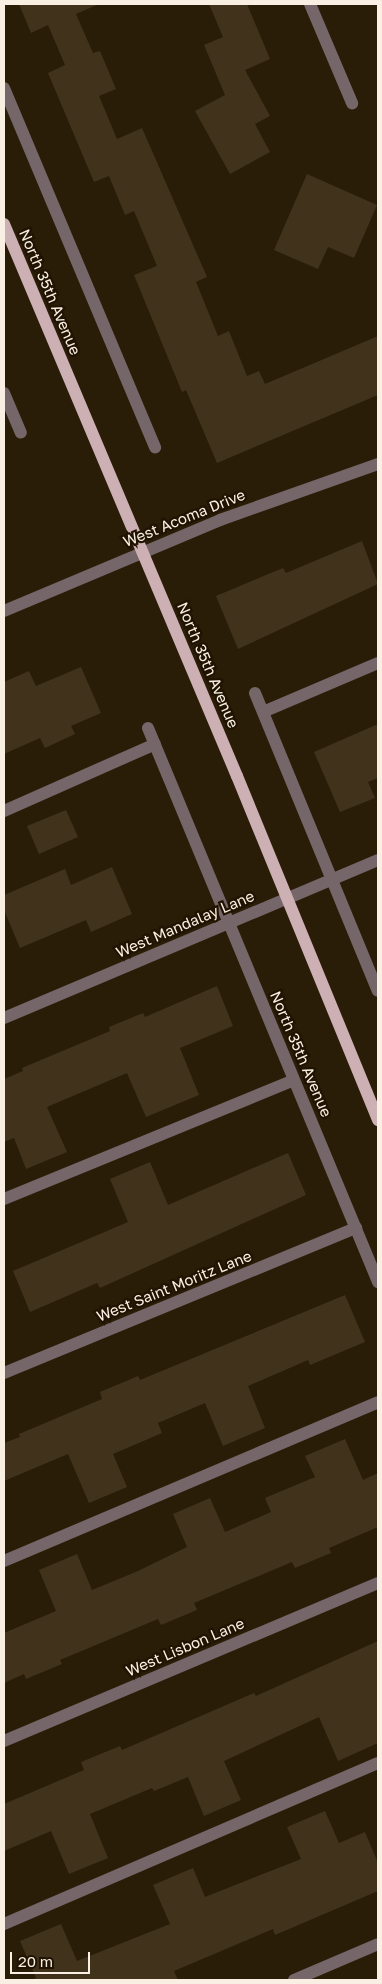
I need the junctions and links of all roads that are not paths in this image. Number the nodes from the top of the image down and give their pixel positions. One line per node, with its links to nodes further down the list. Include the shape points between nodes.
1 (310, 4): 3 (street)
2 (4, 88): 8 (street)
3 (352, 103)
4 (4, 224): 10 (main road, North 35th Avenue)
5 (4, 393): 6 (street)
6 (8, 415): 7 (street)
7 (21, 433)
8 (155, 448)
9 (378, 464): 10 (street, West Acoma Drive)
10 (141, 552): 11 (street, West Acoma Drive); 20 (main road, North 35th Avenue)
11 (4, 611)
12 (378, 663): 14 (street)
13 (255, 693): 14 (street)
14 (263, 712): 19 (street)
15 (148, 728): 16 (street, North 35th Avenue)
16 (155, 744): 17 (street); 21 (street, North 35th Avenue)
17 (4, 811)
18 (378, 860): 19 (street, West Mandalay Lane)
19 (332, 880): 20 (street, West Mandalay Lane); 22 (street)
20 (287, 899): 21 (street, West Mandalay Lane); 25 (main road, North 35th Avenue)
21 (228, 924): 23 (street, West Mandalay Lane); 24 (street, North 35th Avenue)
22 (378, 991)
23 (4, 1018)
24 (294, 1080): 26 (street); 27 (street, North 35th Avenue)
25 (378, 1120)
26 (4, 1199)
27 (356, 1228): 28 (street, North 35th Avenue); 29 (street, West Saint Moritz Lane)
28 (378, 1282)
29 (4, 1373)
30 (378, 1402): 31 (street)
31 (4, 1561)
32 (378, 1583): 33 (street, West Lisbon Lane)
33 (4, 1741)
34 (378, 1763): 35 (street)
35 (4, 1924)
36 (378, 1944): 37 (street)
37 (294, 1980)

